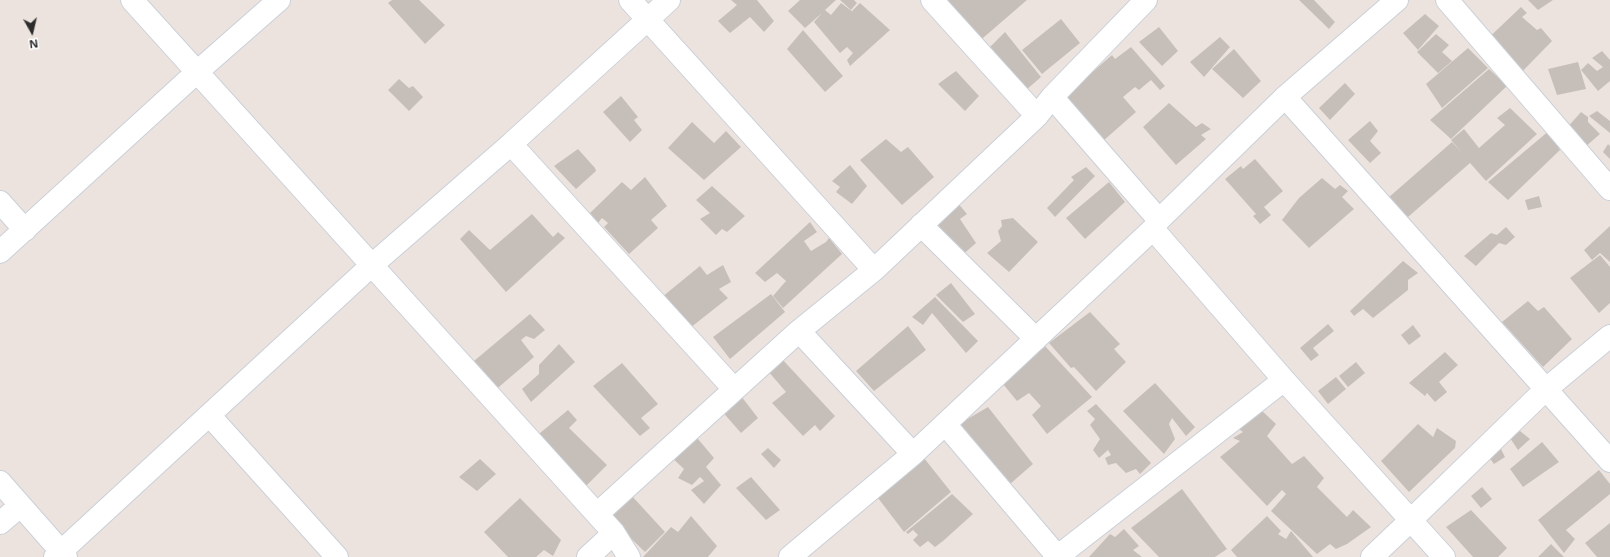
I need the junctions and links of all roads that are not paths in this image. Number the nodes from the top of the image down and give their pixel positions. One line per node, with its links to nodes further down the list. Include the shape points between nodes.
1 (132, 0): 10 (street)
2 (279, 0): 10 (street)
3 (630, 0): 9 (street)
4 (669, 0): 9 (street)
5 (932, 0): 13 (street)
6 (1146, 0): 11 (street)
7 (1397, 0): 12 (street)
8 (1447, 0): 15 (street)
9 (646, 20): 14 (street); 22 (street)
10 (197, 72): 19 (street); 21 (street)
11 (1052, 97): 13 (street); 18 (street)
12 (1285, 97): 18 (street); 28 (street)
13 (1037, 116): 17 (street)
14 (511, 144): 21 (street); 27 (street)
15 (1610, 189)
16 (0, 202): 19 (street)
17 (921, 225): 22 (street); 25 (street)
18 (1156, 225): 25 (street); 26 (street)
19 (25, 230): 20 (street)
20 (0, 252)
21 (372, 266): 29 (street); 35 (street)
22 (874, 270): 23 (street)
23 (799, 331): 27 (street); 31 (street)
24 (1610, 336): 28 (street)
25 (1036, 339): 30 (street)
26 (1284, 380): 36 (street); 44 (street)
27 (734, 390): 35 (street)
28 (1545, 390): 32 (street); 36 (street)
29 (210, 416): 39 (street); 40 (street)
30 (945, 424): 31 (street); 44 (street)
31 (913, 454): 43 (street)
32 (1610, 461)
33 (0, 482): 34 (street)
34 (20, 506): 37 (street); 39 (street)
35 (597, 514): 38 (street)
36 (1411, 520): 45 (street); 46 (street)
37 (0, 523)
38 (614, 533): 41 (street); 42 (street)
39 (61, 555)
40 (337, 557)
41 (588, 557)
42 (629, 557)
43 (790, 557)
44 (1057, 557)
45 (1372, 557)
46 (1444, 557)

